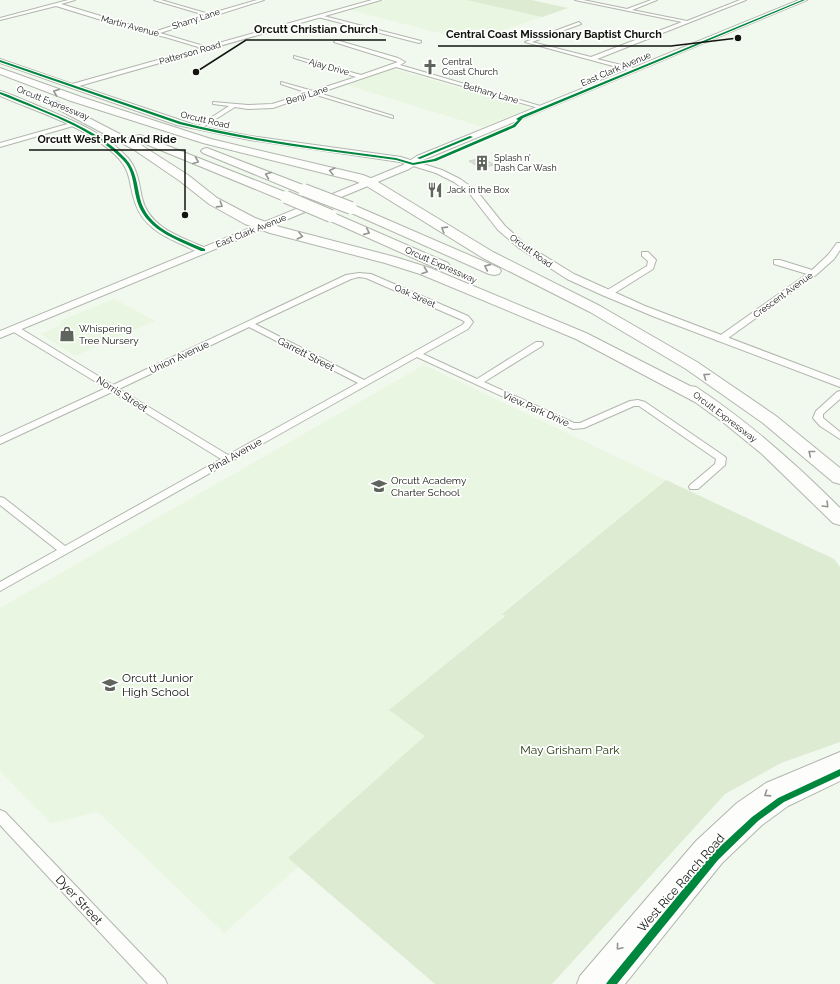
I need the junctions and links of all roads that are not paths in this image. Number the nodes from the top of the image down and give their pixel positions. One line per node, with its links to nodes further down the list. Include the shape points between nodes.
1 (73, 0): 9 (street)
2 (156, 0): 11 (street)
3 (260, 0): 11 (street, Sharry Lane)
4 (378, 0): 12 (street, Patterson Road)
5 (577, 0): 10 (street)
6 (656, 0): 10 (street)
7 (744, 0): 14 (street)
8 (804, 0): 24 (main road, East Clark Avenue)
9 (55, 4): 13 (street); 16 (street, Martin Avenue)
10 (627, 10): 14 (street)
11 (209, 15): 16 (street, Sharry Lane)
12 (320, 16): 18 (street); 19 (street, Patterson Road)
13 (0, 19)
14 (688, 22): 21 (street)
15 (579, 23): 21 (street, via 527,42)
16 (154, 34): 19 (street, Martin Avenue)
17 (336, 41): 23 (street, via 400,60 401,64)
18 (419, 42)
19 (205, 48): 29 (street, Patterson Road)
20 (296, 57): 26 (street, Ajay Drive)
21 (591, 59): 24 (street)
22 (0, 61): 29 (street, Orcutt Road)
23 (396, 66): 26 (street, Benji Lane); 38 (street, Bethany Lane)
24 (635, 70): 38 (main road, East Clark Avenue)
25 (0, 71): 34 (highway, Orcutt Expressway, one-way to 25)
26 (363, 77): 32 (street, Benji Lane)
27 (0, 80): 30 (highway, Orcutt Expressway)
28 (283, 83): 32 (street)
29 (71, 86): 41 (street, Orcutt Road)
30 (26, 92)
31 (0, 93): 40 (street)
32 (314, 93): 37 (street, Benji Lane, via 273,106); 39 (street)
33 (44, 99): 36 (highway, Orcutt Expressway)
34 (75, 99): 45 (highway, one-way to 34, via 200,139); 59 (highway, Orcutt Expressway, one-way to 34, bridge, via 590,312 351,208)
35 (215, 103): 37 (street, Benji Lane)
36 (56, 104): 46 (highway, one-way to 46, via 156,158 224,208); 67 (highway, Orcutt Expressway, one-way to 67, bridge, via 331,216 543,310 637,357)
37 (233, 106): 41 (street)
38 (544, 108): 44 (main road, East Clark Avenue, via 522,117 514,126 435,160)
39 (391, 117)
40 (69, 124): 42 (street); 43 (street); 48 (street, via 104,141 126,161 136,182 140,206 150,221 169,234)
41 (198, 128): 44 (street, Orcutt Road, via 242,137 396,159)
42 (0, 142)
43 (0, 145)
44 (413, 164): 45 (main road, East Clark Avenue); 53 (street, Orcutt Road, via 431,168 466,187 521,246 559,270)
45 (369, 182): 46 (main road, East Clark Avenue); 59 (highway, one-way to 45, via 595,309 488,255)
46 (262, 226): 48 (main road, East Clark Avenue); 67 (highway, one-way to 67, via 425,271 581,336)
47 (840, 245): 51 (street, Crescent Avenue, via 832,257)
48 (203, 250): 56 (main road, East Clark Avenue)
49 (646, 254): 53 (street, via 652,260 650,267)
50 (777, 262): 51 (street)
51 (813, 273): 58 (street, Crescent Avenue)
52 (359, 275): 54 (street, Oak Street, via 388,284); 55 (street, Union Avenue, via 349,277)
53 (607, 294): 58 (street, Orcutt Road)
54 (469, 322): 61 (street, Pinal Avenue, via 465,327)
55 (249, 324): 63 (street, Garrett Street); 65 (street, Union Avenue)
56 (15, 329): 57 (main road, East Clark Avenue); 65 (street, Norris Street)
57 (0, 335)
58 (721, 339): 64 (street, Orcutt Road)
59 (650, 342): 71 (highway, Orcutt Expressway, one-way to 59, via 736,395)
60 (539, 344): 62 (street)
61 (416, 354): 62 (street, View Park Drive); 63 (street, Pinal Avenue)
62 (477, 382): 72 (street, View Park Drive, via 573,426 581,426 632,403 642,404 721,458 720,465)
63 (364, 383): 70 (street, Pinal Avenue)
64 (840, 384)
65 (112, 388): 69 (street, Union Avenue); 70 (street, Norris Street)
66 (840, 394): 68 (street, via 819,413 818,418)
67 (700, 398): 74 (highway, Orcutt Expressway, one-way to 74, via 750,435)
68 (840, 436)
69 (0, 441)
70 (228, 459): 75 (street, Pinal Avenue)
71 (840, 478)
72 (694, 487)
73 (0, 500): 75 (street)
74 (840, 519)
75 (65, 551): 76 (street, Pinal Avenue)
76 (0, 587)
77 (840, 759): 81 (main road, West Rice Ranch Road, one-way to 81, via 773,790 744,809 703,847)
78 (840, 772): 82 (main road, West Rice Ranch Road, via 782,800 755,818 715,857)
79 (0, 816): 80 (street, Dyer Street)
80 (159, 984)
81 (588, 984)
82 (611, 984)

